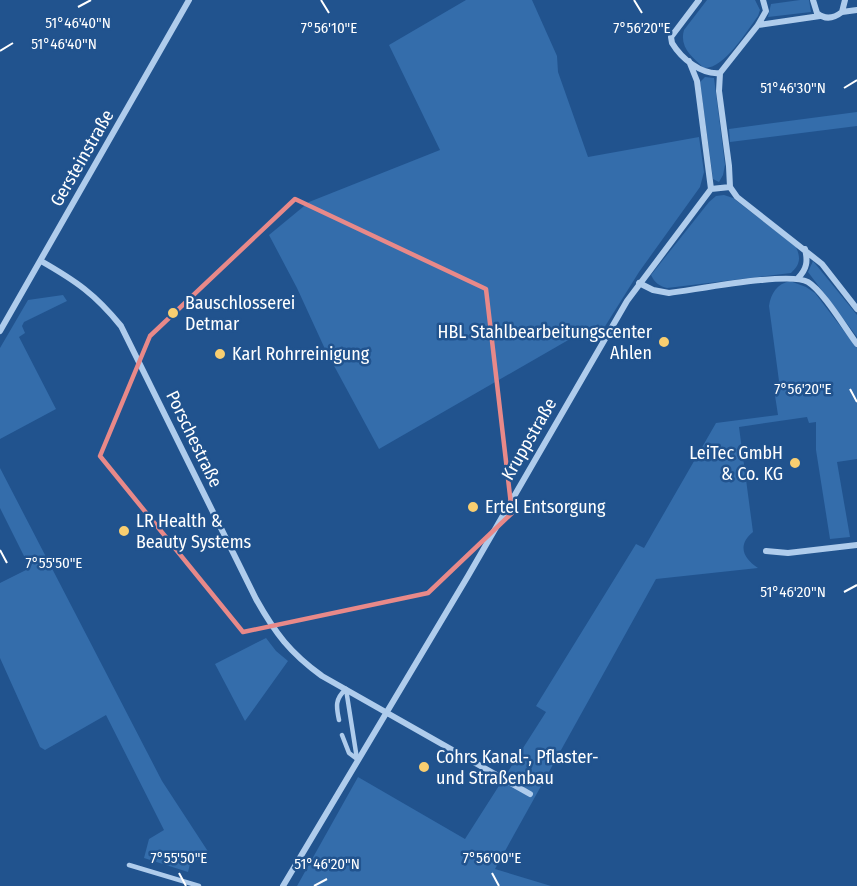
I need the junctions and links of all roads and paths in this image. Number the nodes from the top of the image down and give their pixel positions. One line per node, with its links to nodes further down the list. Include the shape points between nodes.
1 (189, 0): 15 (street, Gersteinstraße)
2 (699, 0): 10 (street, via 671,37 673,46)
3 (763, 0): 9 (street, via 766,11)
4 (813, 0): 8 (street)
5 (845, 0): 7 (street)
6 (857, 10): 7 (street)
7 (842, 12): 8 (street, via 830,18)
8 (820, 16): 9 (street)
9 (758, 26): 11 (street)
10 (689, 61): 11 (street, via 705,72); 13 (street, via 697,81)
11 (720, 73): 12 (street)
12 (730, 187): 13 (street); 14 (street)
13 (711, 189): 17 (street, Kruppstraße)
14 (805, 249): 16 (street, via 807,266); 18 (street, via 822,264)
15 (40, 261): 19 (street, Gersteinstraße); 23 (street, Porschestraße, via 75,280 121,326 267,618 303,662)
16 (798, 278): 17 (street, via 669,293); 20 (street, via 814,286)
17 (639, 283): 24 (street, Kruppstraße)
18 (857, 309)
19 (0, 331)
20 (857, 344)
21 (857, 545): 22 (street, via 788,553)
22 (766, 551)
23 (346, 689): 24 (street, Porschestraße); 25 (lane, via 336,705); 27 (lane)
24 (386, 712): 27 (street, Kruppstraße); 28 (street)
25 (339, 720)
26 (342, 735): 27 (lane, via 349,753)
27 (357, 759): 31 (street, Kruppstraße)
28 (530, 794)
29 (129, 865): 30 (lane)
30 (199, 886)
31 (284, 886)

